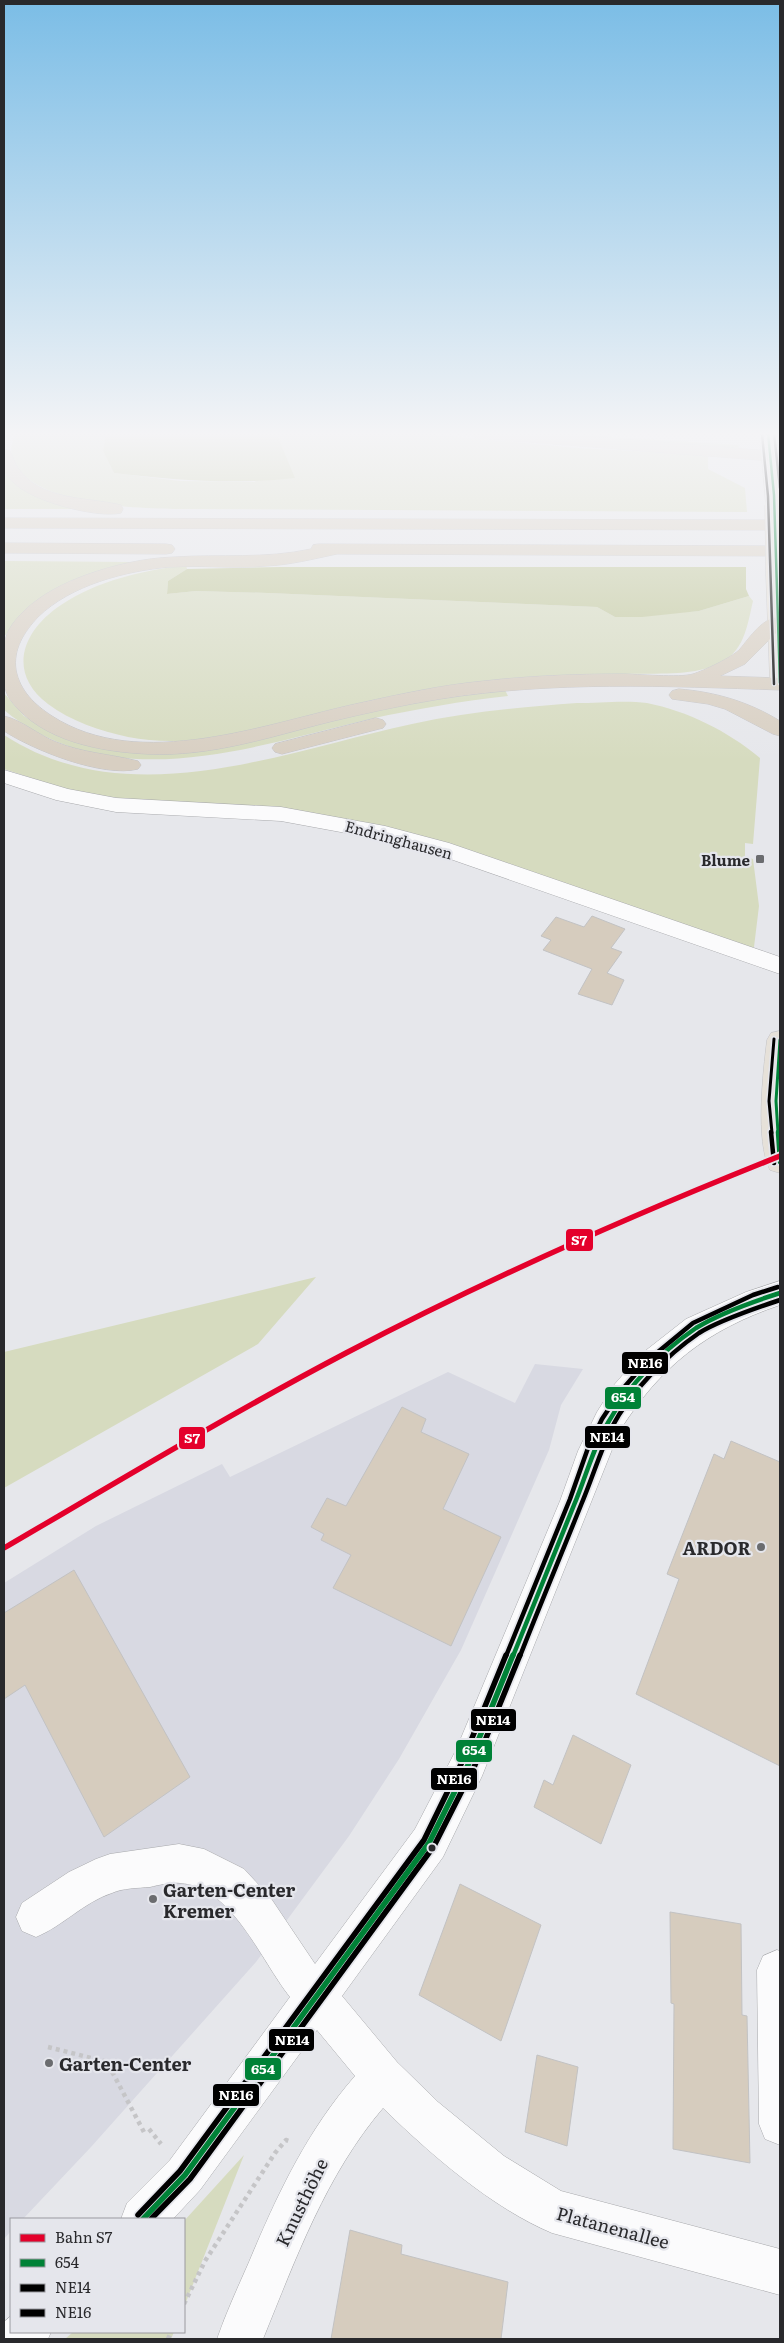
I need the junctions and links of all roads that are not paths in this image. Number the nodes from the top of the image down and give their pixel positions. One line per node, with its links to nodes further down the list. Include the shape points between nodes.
1 (775, 542): 5 (main road, bridge)
2 (4, 548): 3 (highway)
3 (337, 549): 4 (highway); 7 (highway, via 276,560 151,564 120,570 77,585 46,602 19,627 5,659 10,684 17,697 30,709 70,733 106,743 172,748 238,739 383,703 486,686 585,679)
4 (780, 551)
5 (776, 622): 6 (main road); 7 (highway, via 738,660)
6 (780, 680): 7 (highway)
7 (692, 688): 8 (highway, via 720,694); 9 (highway, via 467,707 229,759 166,766 115,764 60,752); 10 (highway, via 742,707)
8 (780, 697)
9 (4, 722)
10 (780, 730)
11 (4, 776): 12 (street, Endringhausen, via 64,795 116,805 281,814 385,833 441,848)
12 (780, 966)
13 (780, 1040): 14 (main road, via 775,1121)
14 (780, 1162)
15 (780, 1294): 18 (street, via 756,1301 697,1328 651,1364 608,1422 446,1813 430,1843)
16 (36, 1917): 18 (street, Platanenallee, via 83,1886 110,1874 179,1863 204,1868 230,1883 256,1910 292,1966)
17 (780, 1971): 20 (street, via 776,1970)
18 (318, 1997): 19 (street, Platanenallee); 21 (street, via 185,2175)
19 (382, 2077): 22 (street, Platanenallee, via 423,2117 489,2171 552,2211); 23 (street, Knusthöhe, via 335,2135 324,2155 288,2222)
20 (780, 2124)
21 (144, 2218)
22 (780, 2272)
23 (240, 2339)

